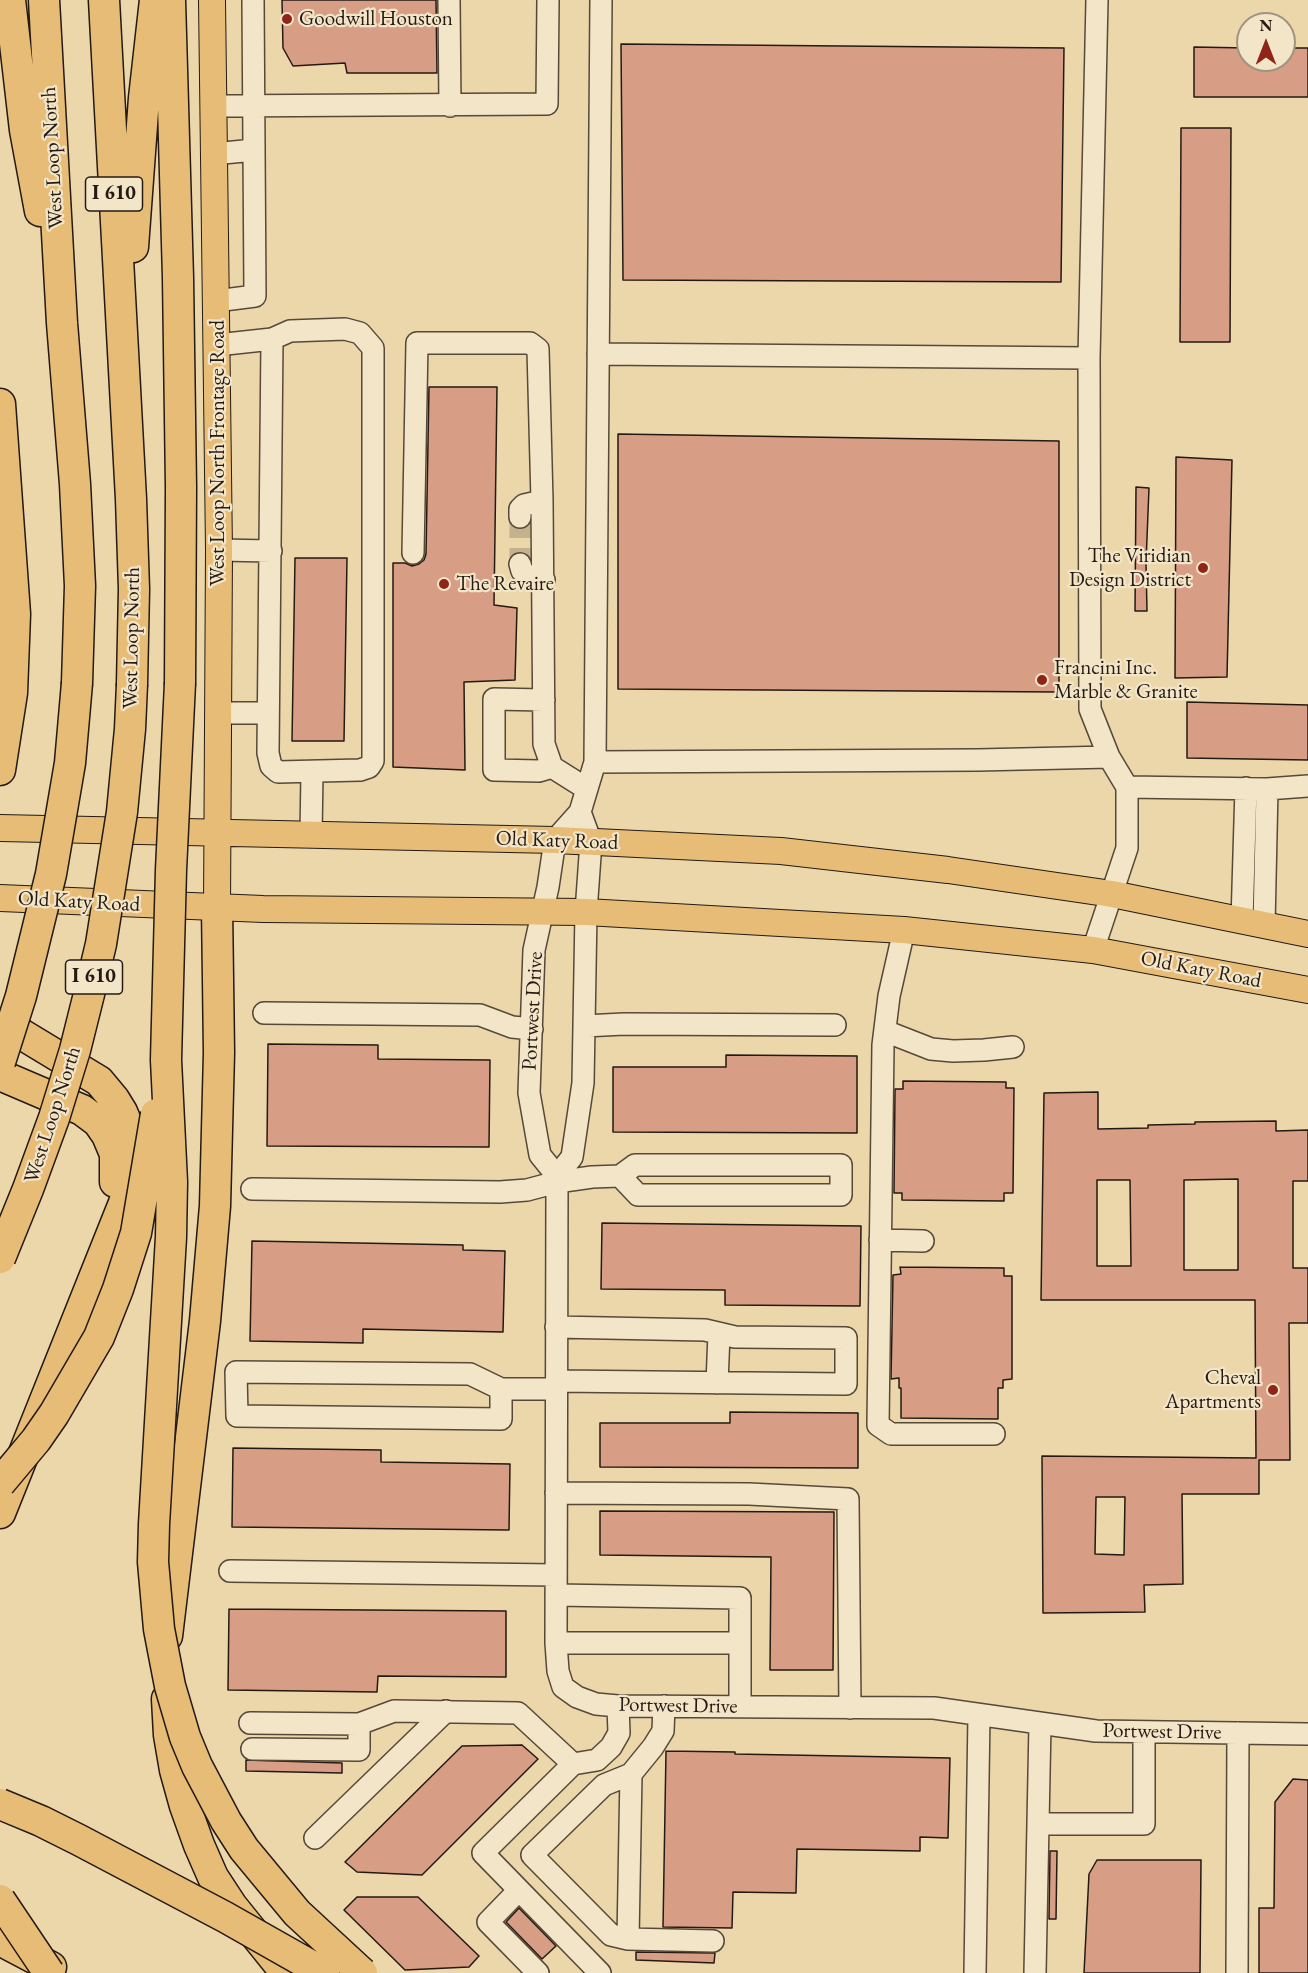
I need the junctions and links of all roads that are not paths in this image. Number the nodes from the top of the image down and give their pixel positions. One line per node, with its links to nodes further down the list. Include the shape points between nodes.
1 (10, 0): 18 (highway, via 29,152)
2 (44, 0): 18 (highway, West Loop North / I 610)
3 (104, 0): 23 (highway, West Loop North / I 610)
4 (154, 0): 23 (highway)
5 (170, 0): 68 (highway, bridge, via 181,487 180,683)
6 (212, 0): 13 (main road, West Loop North Frontage Road)
7 (253, 0): 12 (street)
8 (449, 0): 14 (street)
9 (548, 0): 14 (street, via 547,104)
10 (601, 0): 21 (street)
11 (1097, 0): 22 (street)
12 (254, 105): 13 (street); 14 (street); 15 (street)
13 (212, 106): 16 (main road, West Loop North Frontage Road)
14 (450, 106)
15 (254, 150): 16 (street); 17 (street, via 255,296)
16 (213, 154): 17 (main road, West Loop North Frontage Road)
17 (216, 301): 20 (main road, West Loop North Frontage Road)
18 (62, 323): 69 (highway, West Loop North / I 610, bridge, via 79,575 77,683 70,763 51,874)
19 (272, 339): 20 (street); 28 (street); 39 (street, via 290,330 345,329 360,333 373,348 373,761 360,770)
20 (217, 345): 27 (main road, West Loop North Frontage Road)
21 (598, 354): 22 (street); 36 (street)
22 (1089, 358): 35 (street, via 1090,709)
23 (124, 388): 76 (highway, West Loop North / I 610, bridge, via 133,542 132,684 121,823 103,933 75,1050 57,1109)
24 (0, 404): 38 (highway, via 14,578 12,693)
25 (542, 501): 26 (street, via 524,505); 29 (street, via 538,349 530,343 417,343); 31 (street)
26 (520, 517)
27 (219, 550): 28 (street); 33 (main road, West Loop North Frontage Road)
28 (271, 551): 34 (street)
29 (413, 553)
30 (520, 564): 31 (street, via 528,576)
31 (543, 580): 32 (street)
32 (544, 700): 37 (street, via 544,744); 37 (street, via 494,699 494,770 539,771)
33 (219, 713): 34 (street); 47 (main road, West Loop North Frontage Road)
34 (268, 713): 39 (street, via 271,766 278,772)
35 (1108, 757): 36 (street); 41 (street)
36 (595, 762): 43 (street)
37 (552, 767): 43 (street)
38 (0, 770)
39 (312, 772): 48 (street)
40 (1308, 786): 44 (street)
41 (1127, 787): 42 (street); 51 (street, via 1127,848)
42 (1246, 788): 44 (street); 56 (street)
43 (587, 789): 45 (street)
44 (1267, 789): 56 (street)
45 (580, 812): 49 (street); 50 (street)
46 (0, 828): 47 (main road, Old Katy Road)
47 (217, 833): 48 (main road, Old Katy Road); 53 (main road, West Loop North Frontage Road)
48 (311, 836): 49 (main road, Old Katy Road)
49 (555, 840): 50 (main road, Old Katy Road); 54 (street, Portwest Drive)
50 (591, 842): 51 (main road, Old Katy Road, via 781,851); 55 (street)
51 (1112, 894): 56 (main road, Old Katy Road); 59 (street)
52 (0, 898): 53 (main road, Old Katy Road)
53 (217, 907): 54 (main road, Old Katy Road); 118 (highway, via 215,1206 169,1614 166,1696 175,1770 199,1845 232,1906)
54 (543, 911): 55 (main road, Old Katy Road); 65 (street, Portwest Drive, via 534,950)
55 (586, 912): 57 (main road, Old Katy Road); 64 (street)
56 (1253, 923): 58 (main road, Old Katy Road)
57 (904, 930): 59 (main road, Old Katy Road); 66 (street)
58 (1308, 934)
59 (1093, 950): 60 (main road, Old Katy Road)
60 (1308, 990)
61 (264, 1013): 65 (street, via 480,1015 512,1027)
62 (0, 1025): 86 (highway, via 99,1081 122,1112 130,1131 132,1152 124,1203)
63 (835, 1025): 64 (street)
64 (584, 1026): 72 (street, via 582,1083 572,1157)
65 (532, 1029): 72 (street, Portwest Drive, via 529,1093 540,1155)
66 (885, 1031): 67 (street, via 932,1049); 74 (street)
67 (1013, 1047)
68 (166, 1060): 84 (highway, bridge, via 136,1233 118,1289 99,1337 76,1379 36,1440); 120 (highway, bridge, via 172,1182 153,1562 164,1658 185,1737 212,1796 244,1849 297,1913)
69 (0, 1062)
70 (0, 1075): 83 (highway, via 82,1110 98,1122 115,1154 117,1175 112,1197)
71 (620, 1176): 71 (street, via 638,1195 841,1195 841,1165 635,1165); 72 (street)
72 (557, 1179): 73 (street, via 527,1190 500,1192); 77 (street, Portwest Drive)
73 (252, 1190)
74 (880, 1240): 75 (street); 82 (street, via 878,1425 891,1434)
75 (923, 1241)
76 (0, 1258)
77 (556, 1327): 78 (street, via 705,1330); 80 (street, Portwest Drive)
78 (719, 1334): 79 (street); 79 (street, via 846,1338 846,1384)
79 (717, 1383): 80 (street)
80 (556, 1385): 81 (street); 85 (street, Portwest Drive)
81 (501, 1389): 81 (street, via 470,1374 236,1372 237,1416 501,1419)
82 (994, 1434)
83 (0, 1472)
84 (0, 1483)
85 (556, 1493): 88 (street, Portwest Drive); 94 (street, via 848,1499)
86 (0, 1513)
87 (230, 1571): 88 (street)
88 (556, 1585): 89 (street, Portwest Drive); 90 (street, via 740,1598)
89 (556, 1643): 90 (street); 91 (street, Portwest Drive, via 563,1687 596,1704)
90 (740, 1643): 93 (street)
91 (618, 1706): 92 (street, Portwest Drive); 104 (street, via 619,1733 611,1747 597,1760)
92 (664, 1707): 93 (street, Portwest Drive); 105 (street, via 663,1731)
93 (740, 1707): 94 (street, Portwest Drive)
94 (850, 1708): 96 (street, Portwest Drive, via 934,1708)
95 (446, 1711): 98 (street, via 394,1711); 104 (street, via 518,1713); 108 (street)
96 (979, 1715): 99 (street, Portwest Drive); 123 (street)
97 (250, 1723): 98 (street)
98 (359, 1724): 103 (street, via 359,1750)
99 (1040, 1724): 100 (street, Portwest Drive); 107 (street)
100 (1144, 1733): 101 (street, Portwest Drive); 107 (street, via 1144,1824)
101 (1238, 1733): 102 (street, Portwest Drive); 125 (street)
102 (1308, 1734)
103 (252, 1749)
104 (573, 1764): 109 (street, via 483,1854)
105 (631, 1774): 112 (street); 112 (street, via 604,1785 532,1855 611,1935)
106 (0, 1804): 119 (highway, bridge, via 79,1840)
107 (1038, 1824): 124 (street)
108 (315, 1839)
109 (519, 1890): 121 (street, via 488,1922); 122 (street)
110 (0, 1900): 116 (highway, bridge)
111 (0, 1927): 115 (highway)
112 (628, 1939): 114 (street)
113 (0, 1940): 117 (highway)
114 (713, 1941)
115 (31, 1973)
116 (49, 1973)
117 (61, 1973)
118 (285, 1973)
119 (324, 1973)
120 (362, 1973)
121 (538, 1973)
122 (600, 1973)
123 (975, 1973)
124 (1035, 1973)
125 (1237, 1973)

